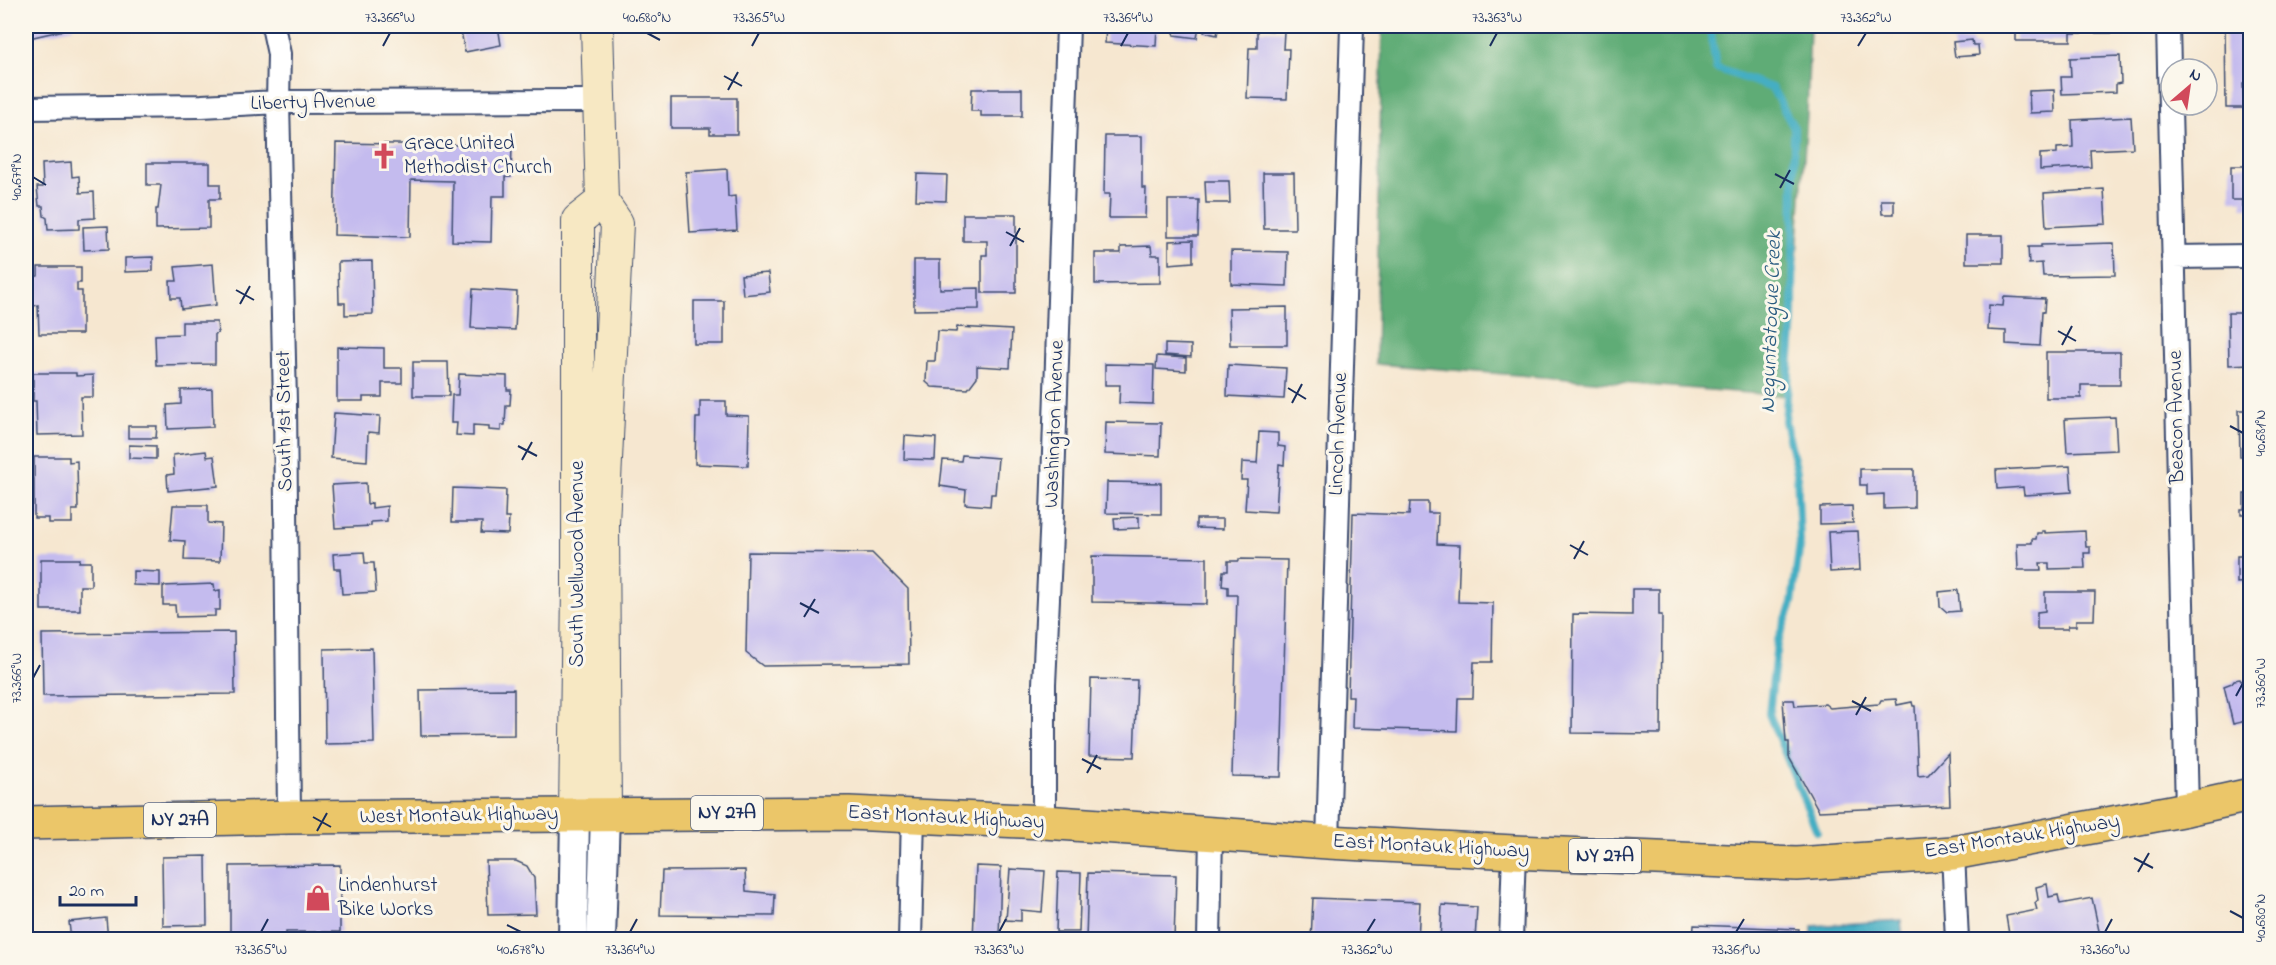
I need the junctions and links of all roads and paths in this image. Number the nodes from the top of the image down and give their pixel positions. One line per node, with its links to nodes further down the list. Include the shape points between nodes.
1 (273, 26): 7 (street, South 1st Street, via 279,54)
2 (597, 26): 6 (main road, South Wellwood Avenue)
3 (1068, 26): 16 (street, Washington Avenue, via 1044,684)
4 (1352, 26): 19 (street, Lincoln Avenue)
5 (2168, 26): 10 (street, Beacon Avenue)
6 (600, 101): 7 (street, Liberty Avenue); 13 (main road, South Wellwood Avenue, via 602,201 616,223)
7 (278, 102): 8 (street, Liberty Avenue); 15 (street, South 1st Street)
8 (26, 108)
9 (2250, 256): 10 (street)
10 (2173, 257): 12 (street, Beacon Avenue)
11 (2250, 795): 12 (main road, East Montauk Highway / NY 27A)
12 (2187, 809): 21 (main road, East Montauk Highway / NY 27A)
13 (590, 814): 14 (main road, East Montauk Highway / NY 27A); 15 (main road, West Montauk Highway / NY 27A); 22 (street, South Wellwood Avenue); 23 (street, South Wellwood Avenue)
14 (914, 815): 16 (main road, East Montauk Highway / NY 27A); 24 (street)
15 (289, 817): 17 (main road, West Montauk Highway / NY 27A)
16 (1044, 822): 18 (main road, East Montauk Highway / NY 27A)
17 (26, 823)
18 (1211, 833): 19 (main road, East Montauk Highway / NY 27A); 25 (street)
19 (1328, 842): 20 (main road, East Montauk Highway / NY 27A)
20 (1514, 852): 21 (main road, East Montauk Highway / NY 27A, via 1797,864); 26 (street)
21 (1953, 853): 27 (street)
22 (573, 939)
23 (601, 939)
24 (910, 939)
25 (1209, 939)
26 (1511, 939)
27 (1957, 939)

